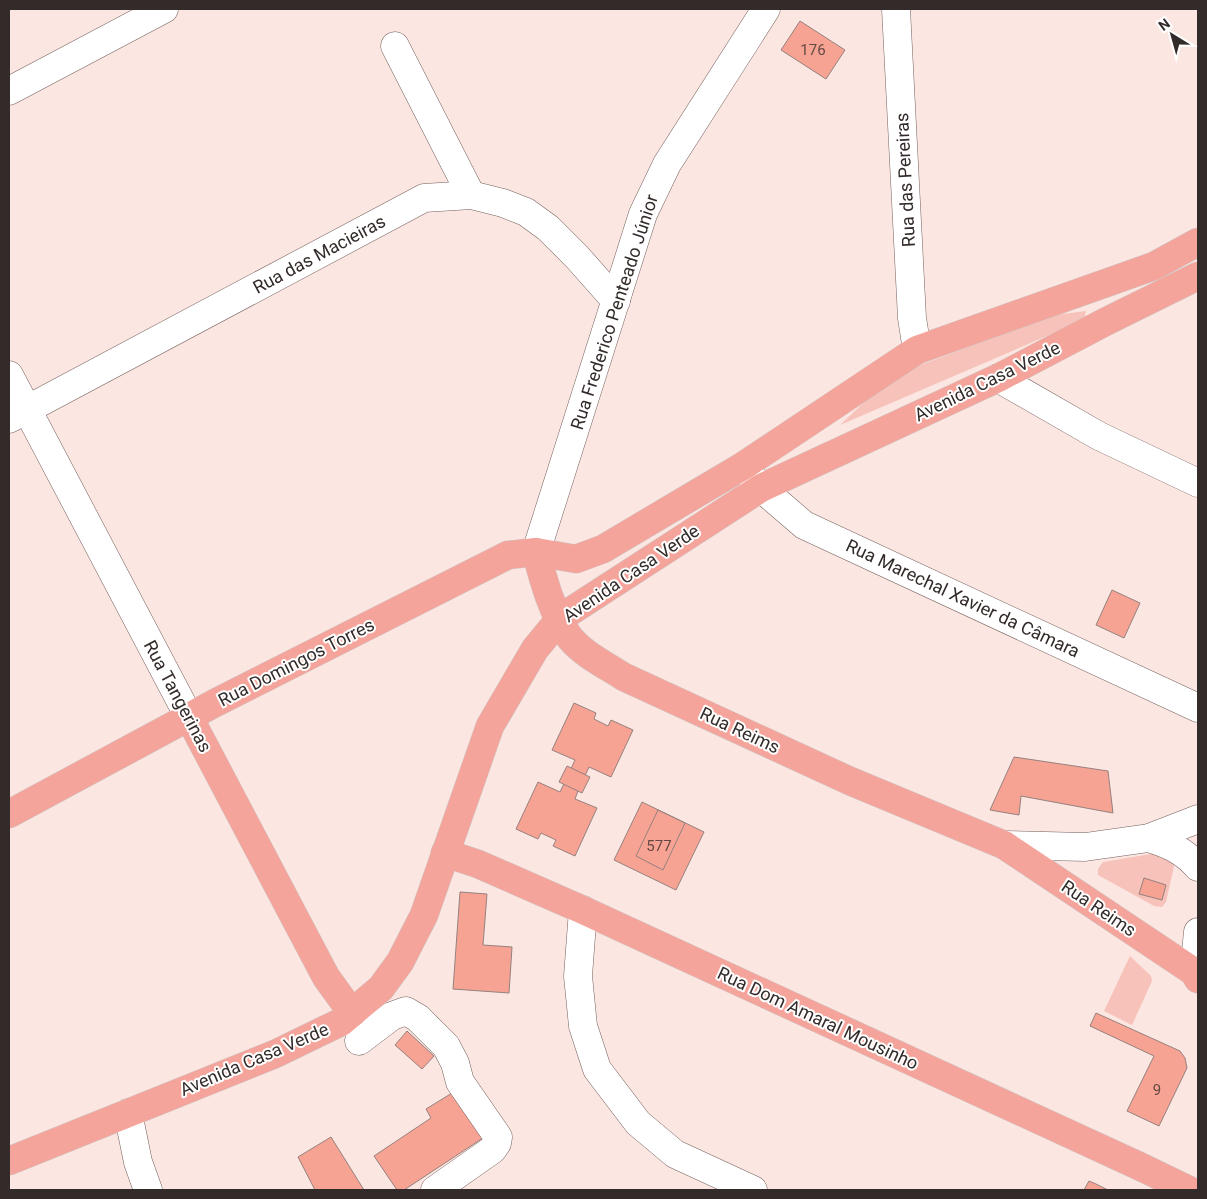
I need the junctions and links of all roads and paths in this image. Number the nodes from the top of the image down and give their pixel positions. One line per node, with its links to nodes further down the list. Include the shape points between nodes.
1 (164, 9): 5 (street)
2 (766, 9): 9 (street, Rua Frederico Penteado Júnior, via 667,164 643,214)
3 (896, 9): 10 (street, Rua das Pereiras, via 912,318)
4 (395, 46): 6 (street)
5 (9, 91)
6 (471, 195): 9 (street, Rua das Macieiras, via 526,212 540,222); 13 (street, Rua das Macieiras, via 424,198)
7 (1198, 242): 10 (main road, Avenida Casa Verde, via 1154,266)
8 (1198, 276): 12 (main road, Avenida Casa Verde)
9 (616, 301): 17 (street, Rua Frederico Penteado Júnior)
10 (917, 350): 14 (main road, Avenida Casa Verde)
11 (9, 375): 13 (street, Rua Tangerinas)
12 (998, 378): 15 (street, via 1098,436); 16 (main road, Avenida Casa Verde)
13 (18, 414): 20 (street, Rua Tangerinas)
14 (743, 466): 16 (street, Rua Marechal Xavier da Câmara); 17 (main road, Avenida Casa Verde, via 603,549 576,559)
15 (1198, 483)
16 (761, 488): 18 (main road, Avenida Casa Verde); 19 (street, Rua Marechal Xavier da Câmara, via 804,525)
17 (536, 552): 18 (main road, Rua Reims); 20 (main road, Rua Domingos Torres, via 508,555)
18 (559, 620): 24 (main road, Rua Reims, via 571,639 624,677 850,781); 25 (main road, Avenida Casa Verde, via 535,649 490,726)
19 (1198, 708)
20 (189, 717): 21 (main road, Rua Domingos Torres); 30 (main road, Rua Tangerinas, via 326,977)
21 (9, 814)
22 (1198, 819): 23 (street, Rua Reims)
23 (1149, 838): 24 (street, Rua Reims, via 1085,847); 26 (street, via 1174,847)
24 (1004, 844): 29 (main road, Rua Reims)
25 (445, 853): 27 (main road, Rua Dom Amaral Mousinho); 30 (main road, Avenida Casa Verde, via 424,915 400,962 381,988)
26 (1198, 867)
27 (583, 910): 36 (street, via 578,976 583,1026 597,1069 638,1122 675,1154); 37 (main road, Rua Dom Amaral Mousinho)
28 (1198, 932): 29 (street)
29 (1196, 976)
30 (352, 1013): 32 (main road, Avenida Casa Verde, via 341,1022 275,1054)
31 (359, 1041): 35 (street, via 392,1016 406,1011 418,1018 446,1046 460,1082 498,1136 492,1150)
32 (128, 1113): 33 (main road, Avenida Casa Verde); 34 (street, via 138,1162)
33 (9, 1161)
34 (148, 1190)
35 (434, 1190)
36 (753, 1190)
37 (1189, 1190)

